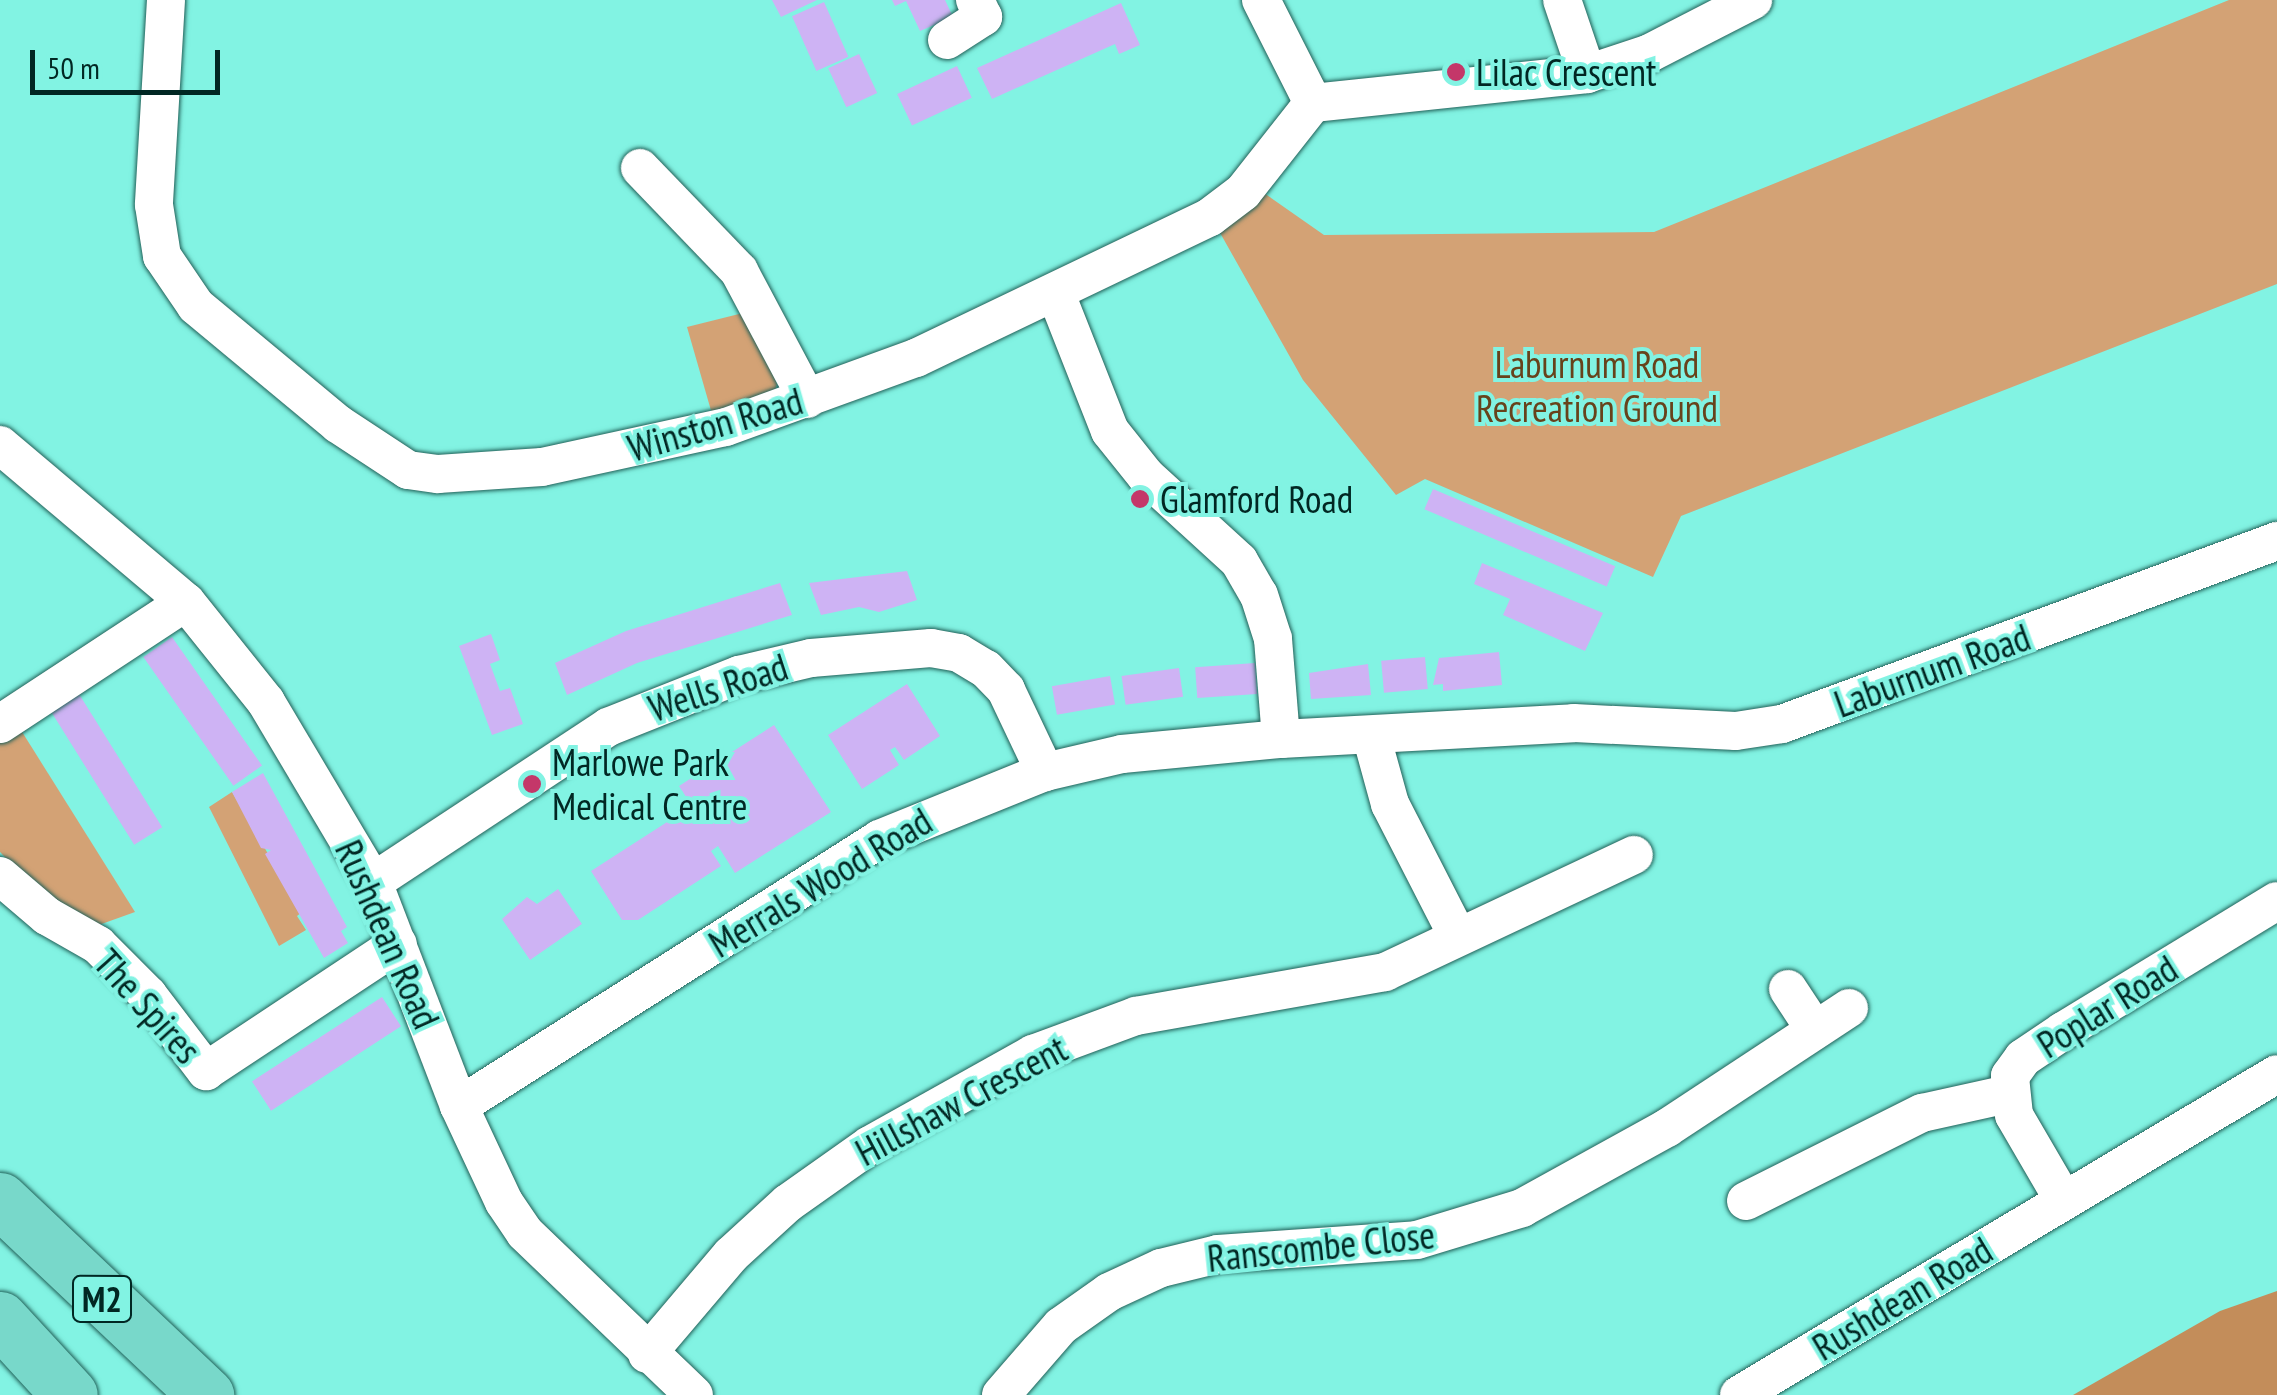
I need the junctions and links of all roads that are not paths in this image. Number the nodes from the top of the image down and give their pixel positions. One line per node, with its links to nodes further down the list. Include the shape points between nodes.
1 (166, 0): 11 (street, Winston Road, via 154,205 162,256 196,306 338,424 408,470 456,474 542,467 726,427)
2 (975, 0): 6 (street, via 982,18)
3 (1261, 0): 8 (street)
4 (1562, 0): 7 (street)
5 (1752, 0): 7 (street, via 1650,53)
6 (947, 40)
7 (1586, 74): 8 (street)
8 (1313, 103): 10 (street, Winston Road, via 1243,192 1210,217)
9 (640, 168): 11 (street, via 739,271)
10 (1056, 294): 11 (street, Winston Road); 18 (street, via 1110,431 1146,476 1239,561 1259,595 1272,634)
11 (807, 399)
12 (0, 444): 14 (street, Rushdean Road)
13 (2277, 541): 15 (street, Laburnum Road, via 1782,724 1736,730)
14 (186, 602): 16 (street); 22 (street, Rushdean Road, via 266,702)
15 (1574, 723): 17 (street, Merrals Wood Road)
16 (0, 724)
17 (1372, 735): 18 (street, Merrals Wood Road); 24 (street, via 1390,804)
18 (1282, 739): 19 (street, Merrals Wood Road, via 1122,754)
19 (1045, 772): 22 (street, Wells Road, via 1006,690 986,668 958,654 931,648 812,658 739,675 608,727); 31 (street, Merrals Wood Road, via 880,838)
20 (1634, 855): 24 (street, Hillshaw Crescent)
21 (0, 876): 25 (street, The Spires, via 48,916 98,945 148,995 206,1071)
22 (373, 882): 25 (street, Rushdean Road)
23 (2277, 901): 30 (street, Poplar Road, via 2024,1058 2010,1076)
24 (1458, 937): 36 (street, Hillshaw Crescent, via 1385,972 1136,1016 1033,1054 870,1145 788,1203 731,1255)
25 (398, 944): 31 (street, Rushdean Road)
26 (1788, 989): 28 (street)
27 (1849, 1008): 28 (street, Ranscombe Close)
28 (1815, 1030): 40 (street, Ranscombe Close, via 1667,1128 1522,1208 1417,1240 1218,1254 1161,1268 1108,1292 1061,1326)
29 (2277, 1074): 34 (street, Rushdean Road)
30 (2008, 1094): 33 (street, via 1922,1113); 34 (street, Poplar Road)
31 (459, 1106): 36 (street, Rushdean Road, via 486,1170 525,1234)
32 (0, 1200): 38 (highway, M2)
33 (1746, 1201)
34 (2064, 1201): 41 (street, Rushdean Road)
35 (0, 1319): 37 (highway, M2)
36 (647, 1354): 39 (street, Rushdean Road)
37 (70, 1395)
38 (206, 1395)
39 (694, 1395)
40 (1001, 1395)
41 (1739, 1395)

